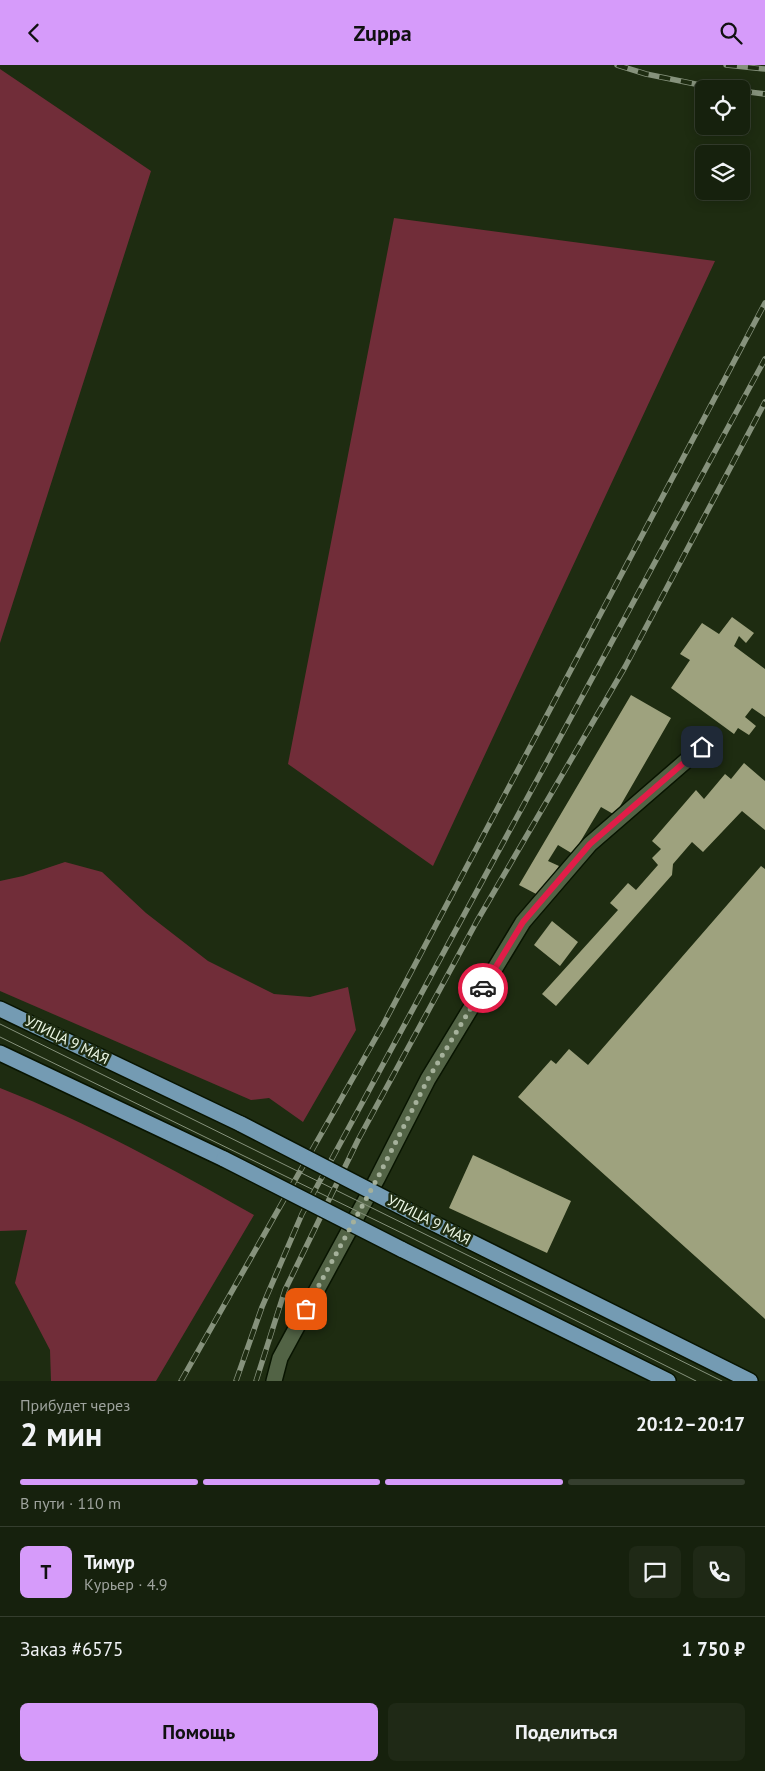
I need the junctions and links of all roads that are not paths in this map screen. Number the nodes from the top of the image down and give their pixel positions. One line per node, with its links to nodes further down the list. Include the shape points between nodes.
1 (702, 747): 4 (lane, via 590,844 523,922 428,1079 280,1358)
2 (0, 1009): 6 (main road, УЛИЦА 9 МАЯ, bridge, via 242,1124)
3 (0, 1053): 5 (main road, bridge, via 224,1159)
4 (274, 1381)
5 (668, 1381)
6 (750, 1381)

